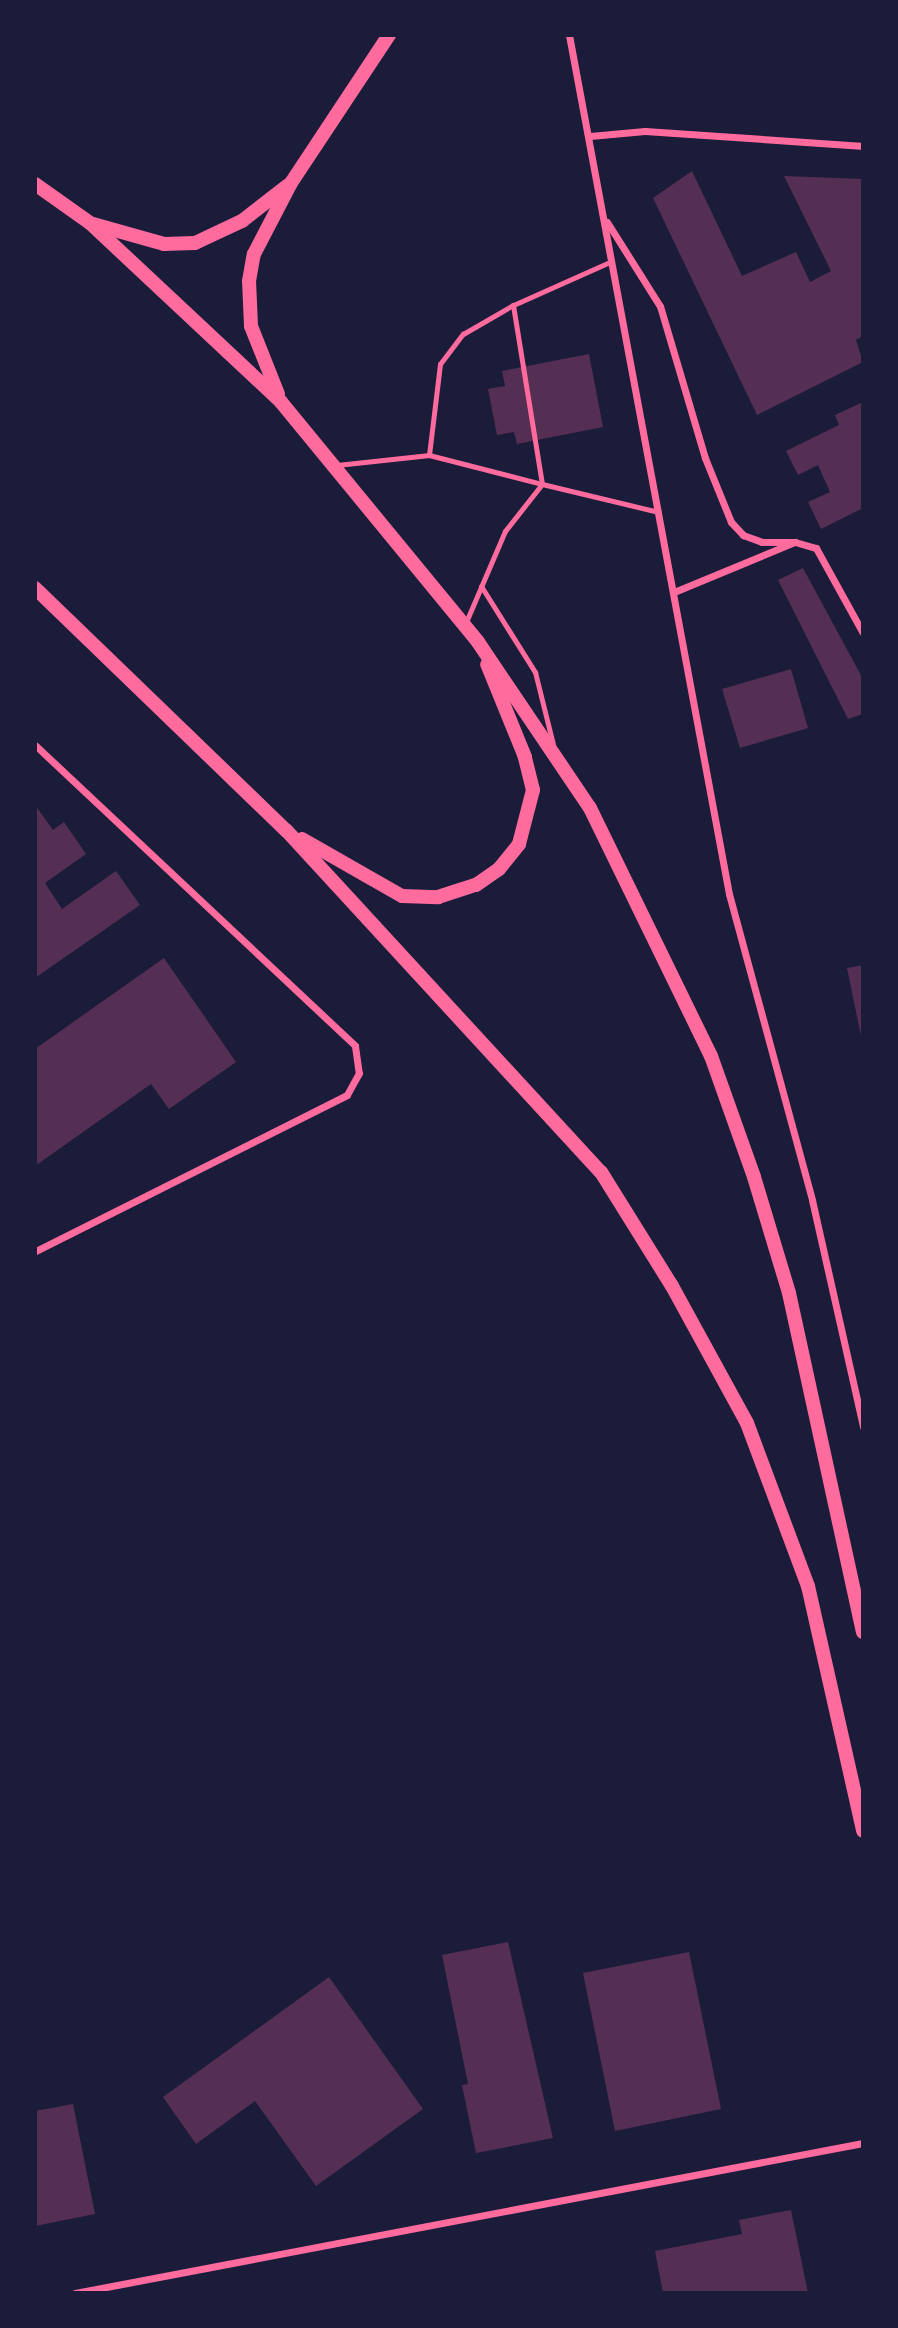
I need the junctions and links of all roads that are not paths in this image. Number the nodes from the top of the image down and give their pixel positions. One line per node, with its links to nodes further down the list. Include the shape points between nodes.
1 (389, 35): 5 (main road)
2 (568, 37): 3 (street)
3 (590, 136): 4 (street, via 645,131); 7 (street)
4 (863, 146)
5 (291, 183): 8 (main road, via 242,221 195,243 164,244); 11 (main road, via 254,254 248,281 251,326)
6 (35, 184): 8 (main road)
7 (605, 218): 9 (street); 16 (street, via 660,306 705,458 731,522 743,535 762,542)
8 (90, 223): 11 (main road)
9 (612, 261): 10 (lane); 15 (street)
10 (513, 305): 12 (lane, via 463,334 440,364); 14 (lane)
11 (281, 402): 13 (main road)
12 (429, 455): 13 (lane); 14 (lane)
13 (334, 465): 20 (main road)
14 (542, 484): 15 (lane); 17 (lane, via 505,531)
15 (659, 512): 19 (street)
16 (795, 542): 19 (street); 21 (street, via 816,548)
17 (481, 586): 20 (lane); 24 (lane, via 535,672)
18 (35, 588): 25 (main road)
19 (674, 592): 27 (street, via 729,894 812,1200)
20 (464, 626): 22 (main road)
21 (863, 633)
22 (478, 642): 24 (main road); 25 (main road, via 525,757 533,790 529,820 519,844 499,869 475,885 438,897 402,896)
23 (35, 745): 26 (street, via 355,1046 359,1073 347,1095)
24 (555, 751): 28 (main road, via 663,949 711,1056 754,1177 789,1293)
25 (286, 830): 29 (main road, via 394,942 601,1172 672,1286 747,1423 808,1586)
26 (35, 1251)
27 (863, 1427)
28 (863, 1632)
29 (863, 1831)
30 (863, 2143): 31 (street)
31 (75, 2293)

